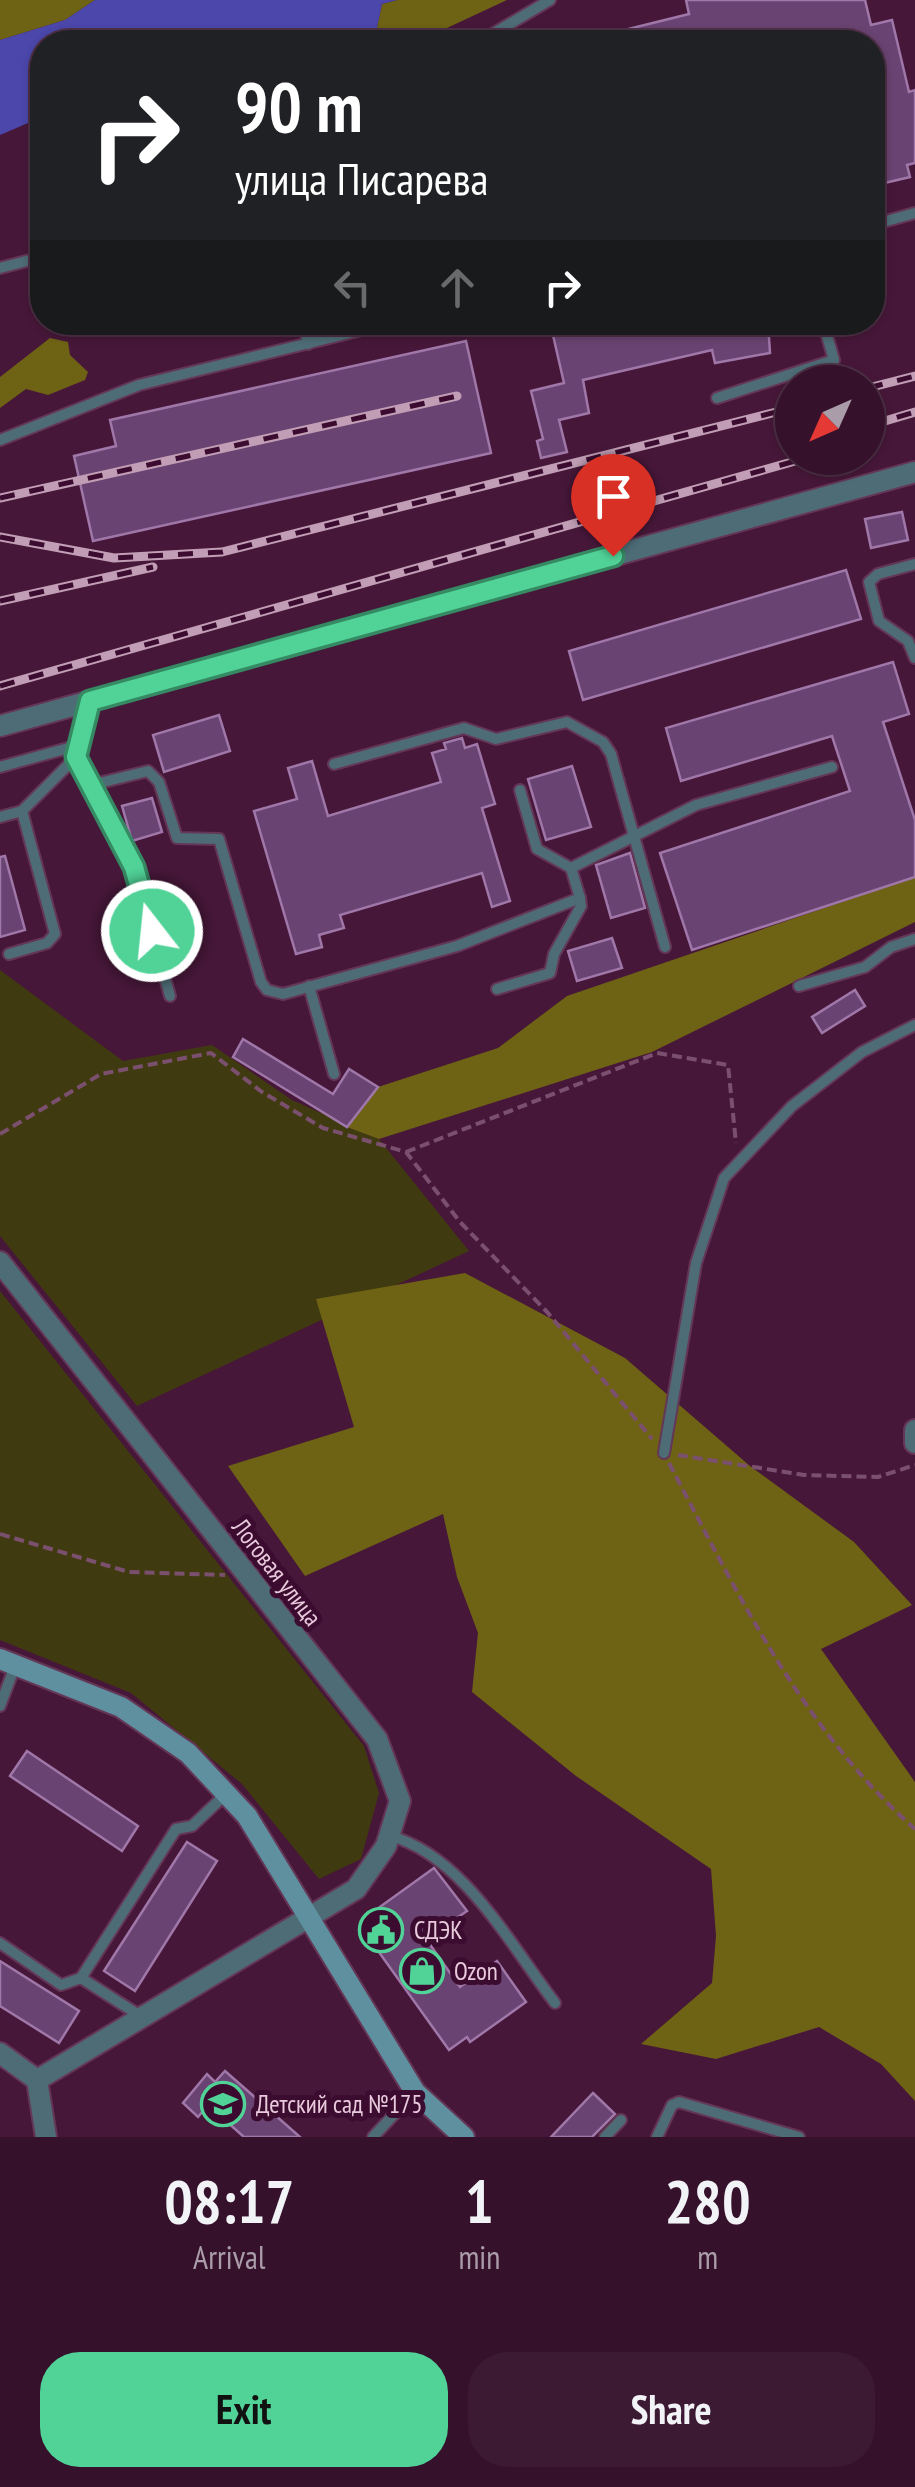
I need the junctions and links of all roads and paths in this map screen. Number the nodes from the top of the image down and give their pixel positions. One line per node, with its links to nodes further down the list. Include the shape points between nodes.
1 (550, 0): 2 (lane)
2 (499, 30)
3 (915, 213): 4 (lane)
4 (885, 221)
5 (30, 261): 6 (lane)
6 (0, 268)
7 (306, 335): 10 (lane)
8 (343, 335): 10 (lane)
9 (827, 335): 11 (lane, via 834,360)
10 (308, 344): 12 (lane, via 139,385)
11 (717, 398)
12 (0, 440)
13 (914, 477): 16 (street)
14 (915, 564): 15 (lane, via 869,582 879,621 908,641)
15 (915, 658)
16 (90, 701): 17 (street); 18 (lane)
17 (0, 726)
18 (77, 751): 20 (lane); 22 (lane); 24 (lane)
19 (334, 764): 26 (lane, via 464,728 496,739 566,722 608,748)
20 (0, 767)
21 (832, 767): 26 (lane, via 696,805)
22 (91, 785): 32 (lane, via 142,770 153,774 177,838 214,835 223,845 261,982 274,994); 35 (lane, via 134,867)
23 (520, 790): 27 (lane, via 537,849)
24 (22, 811): 25 (lane); 31 (lane, via 56,934 47,944)
25 (0, 817)
26 (633, 834): 27 (lane); 30 (lane)
27 (571, 868): 28 (lane)
28 (580, 898): 32 (lane, via 457,946); 34 (lane, via 550,973)
29 (915, 939): 33 (lane, via 865,967)
30 (665, 946)
31 (9, 954)
32 (310, 986): 37 (lane)
33 (799, 986)
34 (497, 989)
35 (170, 996)
36 (915, 1024): 40 (lane, via 862,1052 792,1106)
37 (334, 1074)
38 (0, 1134): 39 (path, via 101,1074 211,1053 323,1128)
39 (406, 1152): 40 (path, via 657,1052 728,1065); 44 (path)
40 (736, 1166): 44 (lane, via 724,1178 696,1263)
41 (0, 1262): 47 (street, Логовая улица)
42 (915, 1430): 43 (street)
43 (915, 1443)
44 (664, 1452): 45 (path, via 804,1475 878,1477); 51 (path, via 769,1654 866,1786)
45 (915, 1465)
46 (0, 1534): 47 (path, via 130,1572)
47 (248, 1575): 52 (street, Логовая улица, via 378,1739 400,1801)
48 (8, 1662): 49 (lane); 50 (street, via 121,1707 188,1753)
49 (0, 1706)
50 (226, 1794): 53 (street); 55 (lane, via 192,1826 176,1829)
51 (915, 1829)
52 (389, 1836): 53 (street, Логовая улица, via 356,1890); 56 (lane, via 451,1867)
53 (310, 1920): 57 (street, Логовая улица); 60 (street)
54 (0, 1943): 55 (lane, via 61,1985)
55 (81, 1978): 57 (lane)
56 (556, 2003)
57 (142, 2018): 59 (street, Логовая улица)
58 (0, 2054): 59 (street)
59 (36, 2080): 62 (street)
60 (414, 2092): 63 (lane); 64 (street)
61 (621, 2120): 65 (lane)
62 (46, 2137)
63 (373, 2137)
64 (464, 2137)
65 (605, 2137)
66 (656, 2137): 67 (lane, via 679,2102)
67 (799, 2137)

